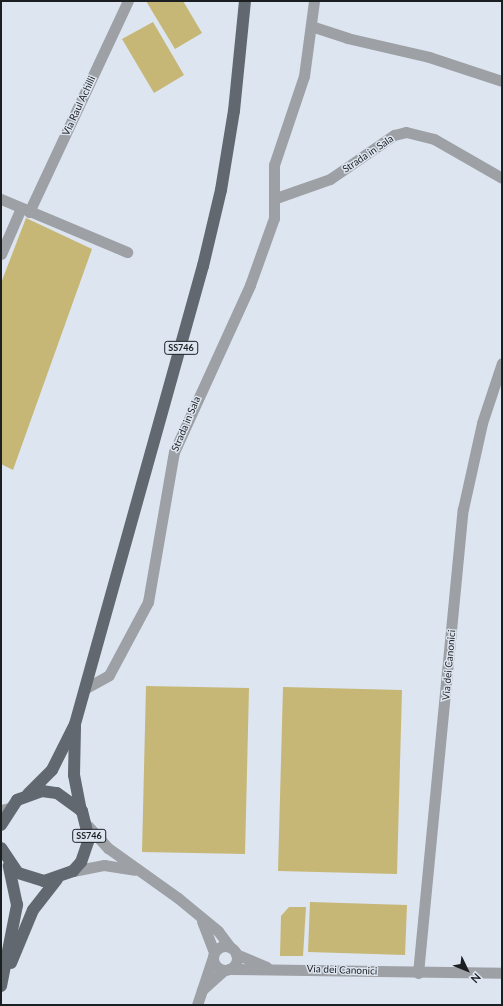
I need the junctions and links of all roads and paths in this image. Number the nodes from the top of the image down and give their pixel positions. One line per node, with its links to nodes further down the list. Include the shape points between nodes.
1 (128, 1): 9 (street, Via Raul Achilli)
2 (245, 1): 13 (main road, SS746, via 221,190 204,266)
3 (314, 1): 4 (street, Strada in Sala)
4 (311, 26): 5 (street, via 347,38 429,57); 7 (street, Strada in Sala, via 304,76 274,165)
5 (502, 81)
6 (502, 178): 7 (street, Strada in Sala, via 434,139 406,132 394,136 330,179)
7 (276, 198): 13 (street, Strada in Sala, via 274,218 250,285 174,452 148,602 109,675)
8 (1, 199): 9 (street)
9 (25, 210): 10 (street); 11 (street, Via Raul Achilli)
10 (127, 252)
11 (1, 254)
12 (502, 363): 30 (street, Via dei Canonici, via 480,430 463,509)
13 (86, 688): 14 (main road, SS746)
14 (76, 724): 15 (main road, SS746, via 52,770); 17 (main road, SS746, via 74,775)
15 (28, 794): 16 (main road, SS746); 17 (main road, via 58,793)
16 (5, 809): 18 (main road, SS746)
17 (82, 811): 19 (main road, SS746)
18 (1, 825)
19 (88, 826): 22 (main road, SS746, via 87,851); 23 (street, Via dei Canonici, via 108,848)
20 (1, 848): 21 (main road, SS746)
21 (8, 864): 24 (main road, SS746, via 30,879); 32 (main road, SS746, via 16,887 17,905)
22 (72, 871): 23 (street, Via dei Canonici, via 104,865); 24 (main road, SS746)
23 (140, 871): 25 (street, Via dei Canonici)
24 (57, 879): 32 (main road, SS746, via 33,910)
25 (199, 915): 26 (street, Via dei Canonici); 27 (street)
26 (233, 950): 27 (street, via 221,946); 28 (street, Via dei Canonici); 29 (street, via 236,963)
27 (214, 955): 29 (street, via 216,966); 33 (street)
28 (266, 967): 29 (street, Via dei Canonici, via 250,971); 30 (street, Via dei Canonici)
29 (226, 969): 33 (street)
30 (418, 972): 31 (street, Via dei Canonici)
31 (502, 973)
32 (1, 986)
33 (202, 991): 34 (street)
34 (197, 1005)

